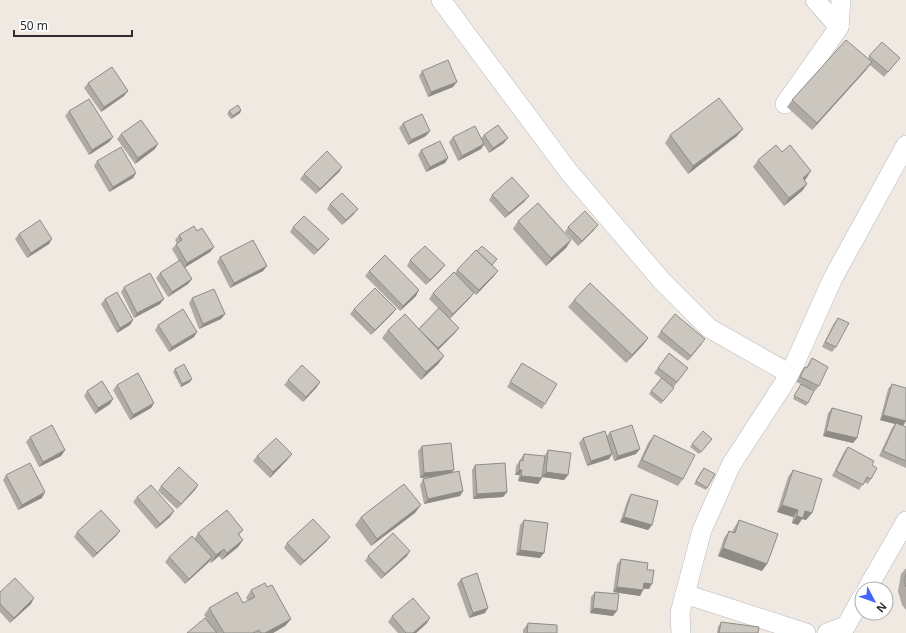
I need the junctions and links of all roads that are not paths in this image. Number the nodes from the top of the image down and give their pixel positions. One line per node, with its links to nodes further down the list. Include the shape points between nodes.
1 (441, 0): 7 (street, via 569,172 662,281 709,328)
2 (816, 0): 4 (street)
3 (841, 0): 4 (street)
4 (839, 27): 5 (street)
5 (785, 104)
6 (906, 145): 7 (street, via 833,278)
7 (790, 374): 10 (street, via 731,465 702,530)
8 (906, 521): 9 (street)
9 (872, 581)
10 (685, 594): 12 (street, via 680,613); 13 (street)
11 (854, 612): 14 (street, via 846,626)
12 (681, 633)
13 (806, 633)
14 (828, 633)

